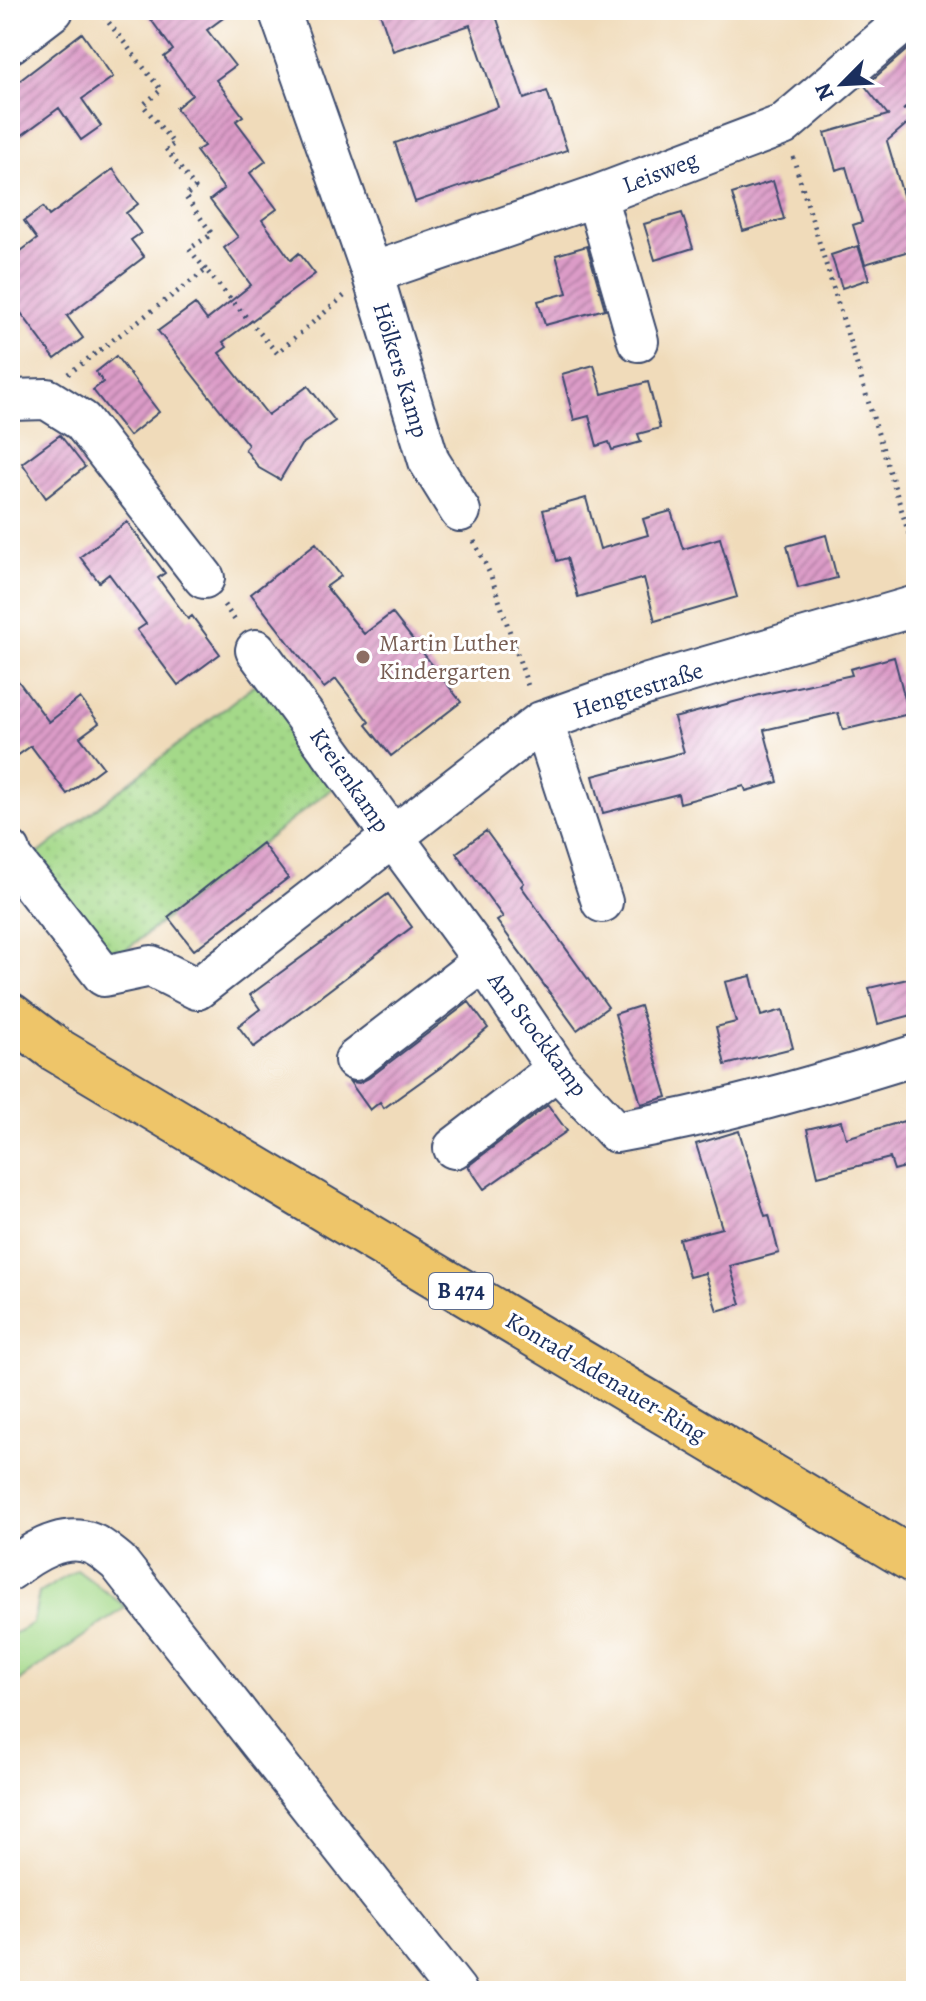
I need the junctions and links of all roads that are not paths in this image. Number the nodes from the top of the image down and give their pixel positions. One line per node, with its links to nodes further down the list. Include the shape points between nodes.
1 (53, 10): 4 (street)
2 (279, 10): 6 (street, Hölkers Kamp)
3 (916, 12): 5 (street, Leisweg, via 783,125)
4 (10, 43)
5 (596, 196): 6 (street, Leisweg); 7 (street)
6 (372, 273): 9 (street, Hölkers Kamp, via 429,461)
7 (638, 341)
8 (29, 399): 10 (street, via 82,421)
9 (460, 511)
10 (204, 578)
11 (916, 606): 13 (street, Hengtestraße, via 648,684)
12 (256, 650): 14 (street, Kreienkamp)
13 (541, 722): 14 (street, Hengtestraße); 16 (street)
14 (393, 837): 15 (street, Kreienkamp, via 197,989 151,966 104,976); 17 (street, Am Stockkamp)
15 (10, 851)
16 (602, 902)
17 (484, 961): 20 (street); 21 (street, Am Stockkamp)
18 (10, 1015): 23 (main road, Konrad-Adenauer-Ring / B 474, via 55,1049)
19 (916, 1055): 21 (street, Am Stockkamp, via 806,1089 616,1132)
20 (355, 1060)
21 (557, 1069): 22 (street)
22 (454, 1148)
23 (916, 1562)
24 (10, 1570): 25 (street, via 30,1554 61,1542 90,1543 118,1562)
25 (456, 1991)

